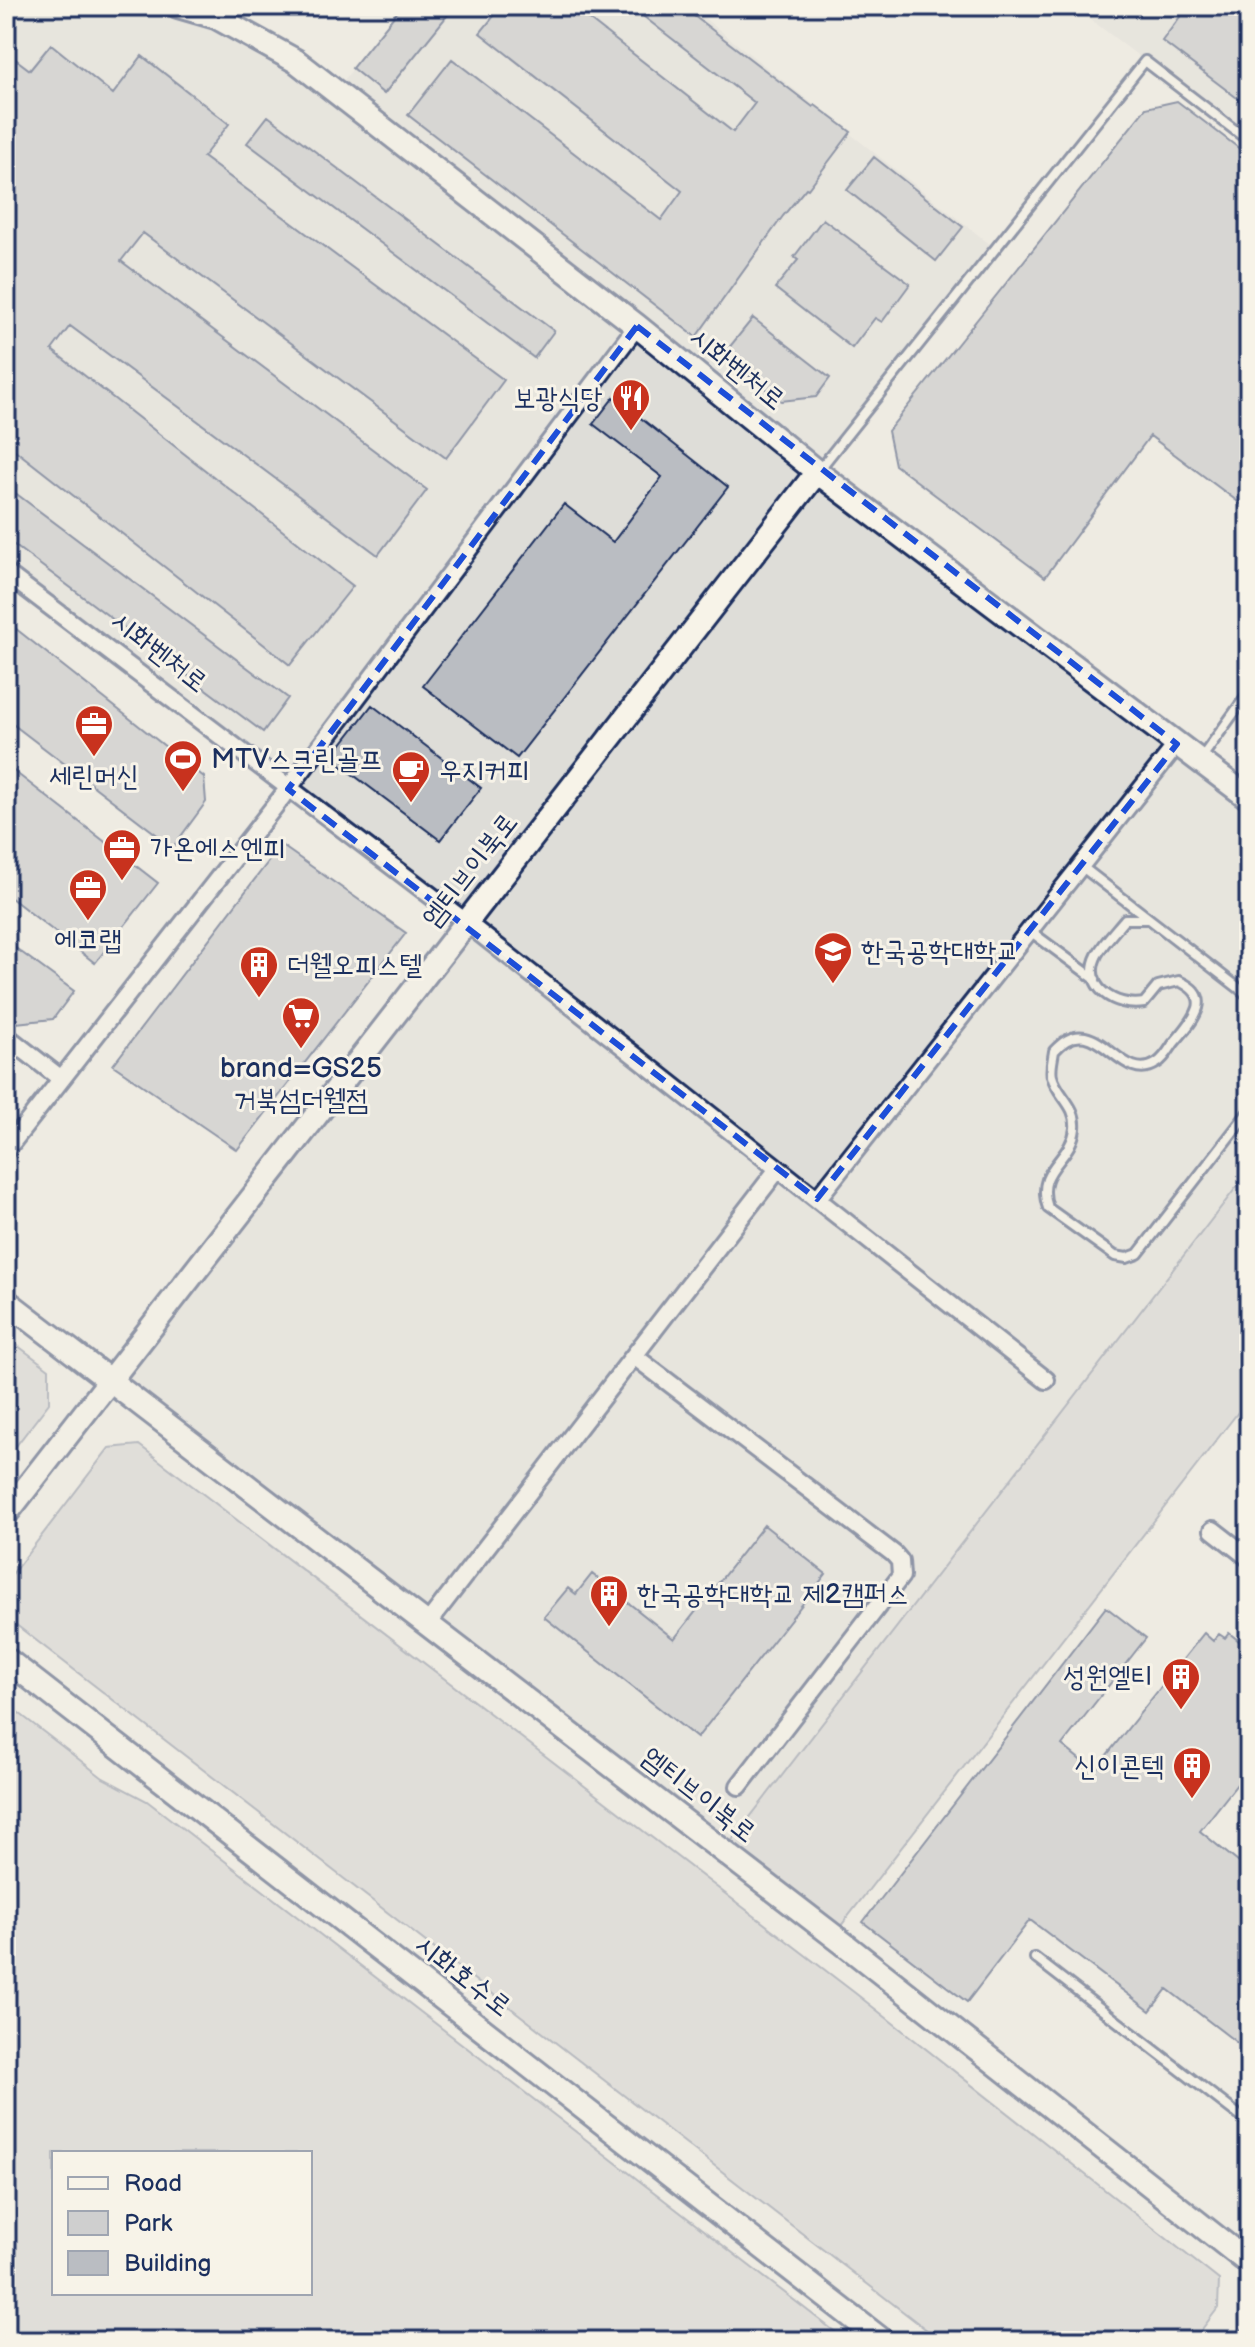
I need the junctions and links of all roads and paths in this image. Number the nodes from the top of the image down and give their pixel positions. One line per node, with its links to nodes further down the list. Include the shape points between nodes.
1 (178, 6): 3 (street, 시화벤처로, via 216,17 296,61)
2 (1249, 141): 4 (lane, via 1145,61)
3 (637, 326): 4 (street, 시화벤처로); 9 (street)
4 (817, 472): 7 (street, 시화벤처로); 13 (street, 엠티브이북로)
5 (6, 573): 9 (street, 시화벤처로)
6 (1249, 692): 8 (lane)
7 (1177, 744): 8 (street, 시화벤처로); 11 (street)
8 (1199, 761): 10 (street, 시화벤처로)
9 (288, 789): 13 (street, 시화벤처로); 18 (street)
10 (1249, 798)
11 (1081, 865): 12 (lane); 14 (street)
12 (1149, 919): 15 (lane, via 1125,919 1096,956); 16 (lane)
13 (467, 923): 21 (street, 시화벤처로); 25 (street, 엠티브이북로)
14 (1029, 931): 15 (lane); 22 (street)
15 (1095, 979): 19 (lane, via 1110,998 1123,1004 1144,1003 1158,986 1179,981 1196,993 1200,1003 1166,1054 1147,1067 1125,1063 1084,1035 1072,1036 1054,1051 1052,1077 1074,1112 1075,1128 1045,1183 1048,1208 1115,1256 1138,1254)
16 (1249, 996)
17 (6, 1036): 18 (street)
18 (60, 1078): 20 (street)
19 (1249, 1111)
20 (6, 1150)
21 (778, 1169): 22 (street, 시화벤처로); 24 (street)
22 (817, 1199): 26 (street, 시화벤처로)
23 (6, 1301): 25 (street, 엠티브이북로)
24 (634, 1356): 30 (street); 32 (street, via 894,1554 902,1568)
25 (109, 1380): 27 (street); 30 (street, 엠티브이북로)
26 (1046, 1380)
27 (6, 1514)
28 (1213, 1530): 29 (street)
29 (1249, 1558)
30 (427, 1624): 35 (street, 엠티브이북로)
31 (6, 1659): 36 (street, 시화호수로)
32 (739, 1786)
33 (1035, 1958): 34 (lane)
34 (1249, 2123)
35 (1249, 2263)
36 (883, 2341)

